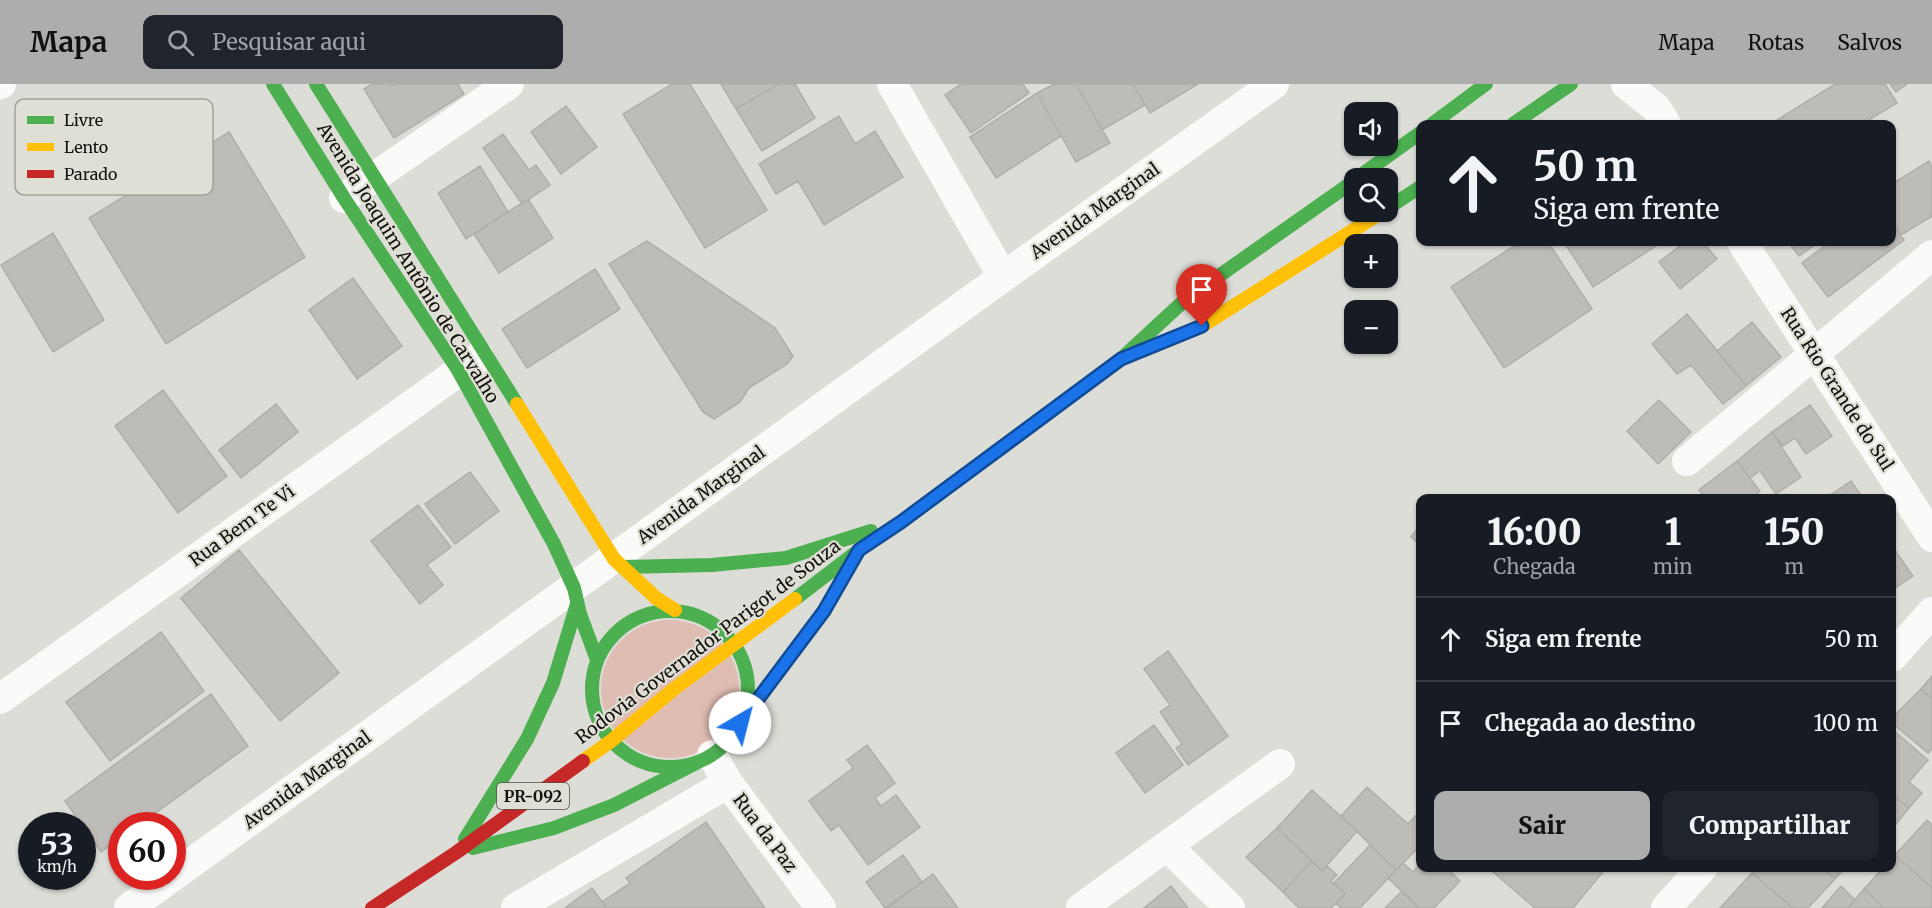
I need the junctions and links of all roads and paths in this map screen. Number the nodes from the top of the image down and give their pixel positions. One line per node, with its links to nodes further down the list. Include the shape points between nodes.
1 (273, 84): 17 (main road, Avenida Joaquim Antônio de Carvalho)
2 (316, 84): 14 (main road, Avenida Joaquim Antônio de Carvalho)
3 (509, 84): 14 (street)
4 (892, 84): 22 (street)
5 (1274, 84): 22 (street, Avenida Marginal)
6 (1486, 84): 10 (main road)
7 (1571, 84): 11 (main road)
8 (1626, 84): 9 (street)
9 (1658, 106)
10 (1437, 120)
11 (1519, 120)
12 (1416, 136): 13 (main road, Rodovia Governador Parigot de Souza / PR-092)
13 (1372, 168)
14 (374, 179): 17 (street); 23 (main road, Avenida Joaquim Antônio de Carvalho)
15 (1344, 188): 25 (main road, Rodovia Governador Parigot de Souza / PR-092, via 1186,299)
16 (1416, 190): 18 (main road)
17 (344, 198): 26 (main road, Avenida Joaquim Antônio de Carvalho)
18 (1398, 201)
19 (1366, 222): 25 (main road, Rodovia Governador Parigot de Souza / PR-092, via 1202,326)
20 (1745, 246): 24 (street, Rua Rio Grande do Sul)
21 (1932, 255): 24 (street)
22 (1003, 276): 31 (street, Avenida Marginal)
23 (484, 353): 26 (street, Rua Bem Te Vi); 31 (main road, Avenida Joaquim Antônio de Carvalho)
24 (1815, 354): 27 (street); 29 (street, Rua Rio Grande do Sul)
25 (1121, 359): 28 (main road, Rodovia Governador Parigot de Souza / PR-092)
26 (458, 370): 32 (main road, Avenida Joaquim Antônio de Carvalho, via 554,544); 38 (street, Rua Bem Te Vi)
27 (1687, 461)
28 (901, 522): 30 (main road, Rodovia Governador Parigot de Souza / PR-092); 31 (main road, via 786,558 712,565)
29 (1932, 537)
30 (859, 550): 35 (main road, Rodovia Governador Parigot de Souza / PR-092); 39 (main road, via 824,611)
31 (619, 563): 32 (street, Avenida Marginal); 33 (main road, Avenida Joaquim Antônio de Carvalho, via 656,598)
32 (576, 596): 37 (main road, Avenida Joaquim Antônio de Carvalho); 45 (main road, via 553,682 527,739); 47 (street, Avenida Marginal)
33 (675, 610): 35 (main road, via 709,621); 37 (main road, via 650,612 628,622 609,639)
34 (1932, 612): 36 (street)
35 (735, 645): 39 (main road, via 746,670 747,697); 40 (main road, Rodovia Governador Parigot de Souza / PR-092)
36 (1896, 652)
37 (597, 660): 40 (main road, via 591,688 596,716)
38 (0, 699)
39 (740, 723): 41 (main road, via 728,741)
40 (611, 741): 41 (main road, via 629,756 650,765 673,767); 45 (main road, Rodovia Governador Parigot de Souza / PR-092)
41 (704, 759): 43 (street, Rua da Paz); 45 (main road, via 614,805 554,828)
42 (1281, 764): 44 (street)
43 (728, 783): 49 (street); 50 (street, Rua da Paz)
44 (1167, 846): 51 (street); 52 (street)
45 (457, 852): 48 (main road, Rodovia Governador Parigot de Souza / PR-092)
46 (1698, 872): 53 (street)
47 (129, 908)
48 (372, 908)
49 (516, 908)
50 (821, 908)
51 (1081, 908)
52 (1230, 908)
53 (1666, 908)

